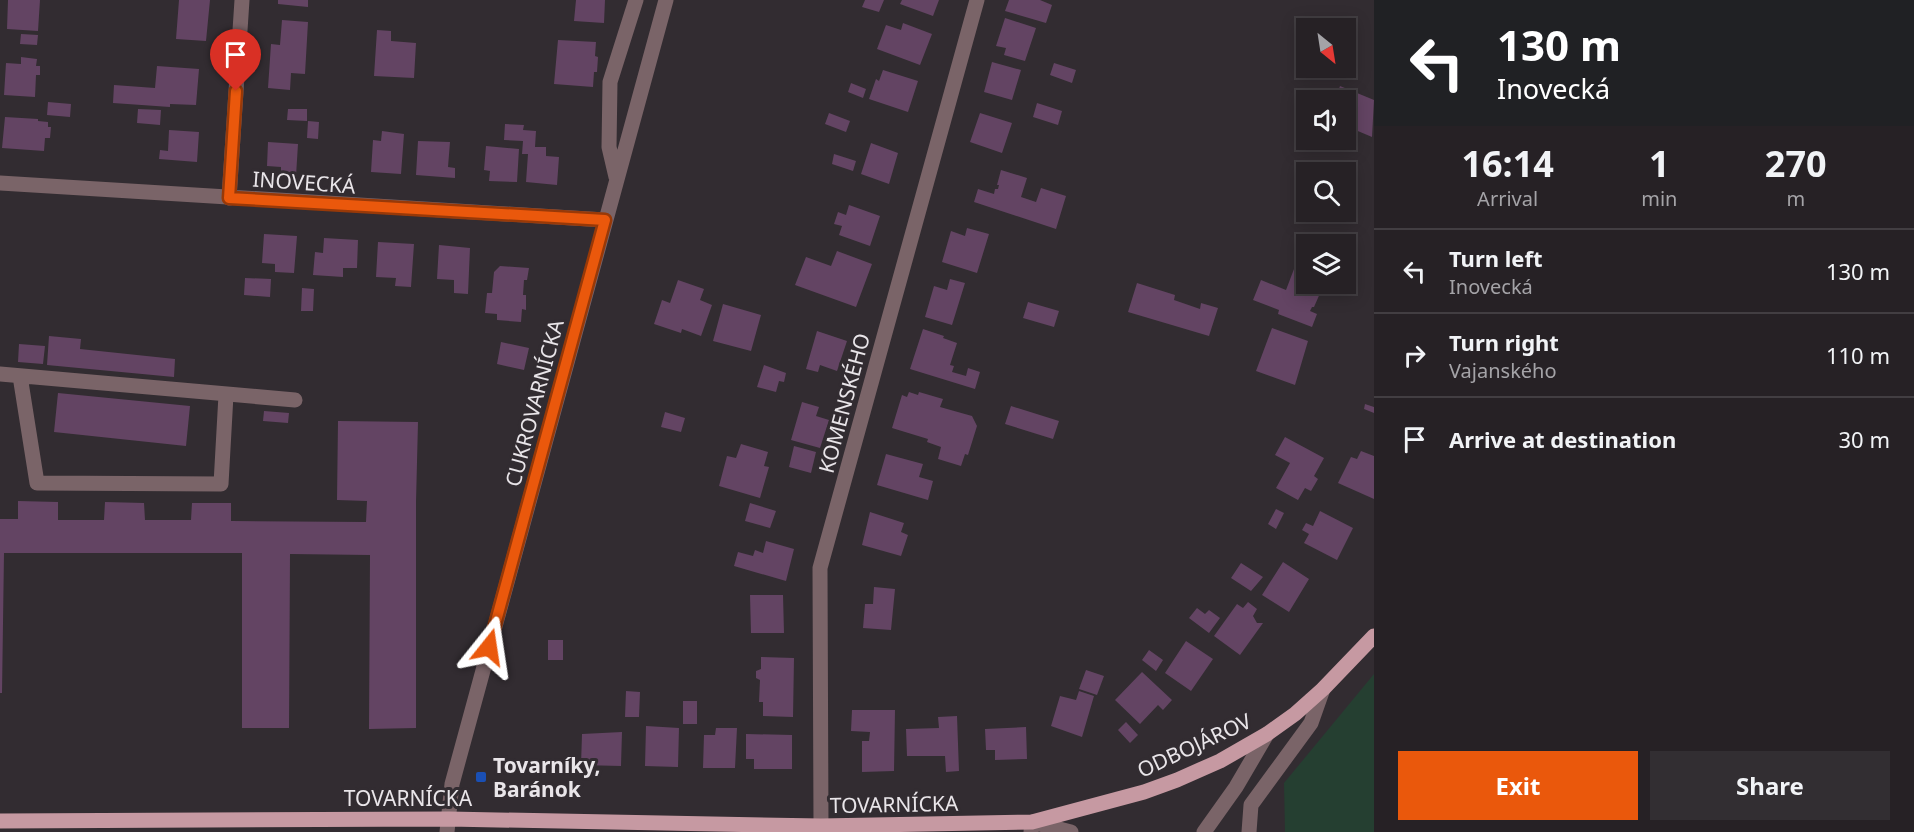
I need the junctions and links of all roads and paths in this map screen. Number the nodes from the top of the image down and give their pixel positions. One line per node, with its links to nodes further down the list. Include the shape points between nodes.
1 (242, 0): 7 (street)
2 (636, 0): 5 (street, via 610,82 609,147)
3 (666, 0): 5 (street, CUKROVARNÍCKA)
4 (976, 0): 18 (street, KOMENSKÉHO, via 820,568)
5 (616, 180): 8 (street, CUKROVARNÍCKA)
6 (0, 183): 7 (street, INOVECKÁ)
7 (229, 198): 8 (street, INOVECKÁ)
8 (605, 220): 17 (street, CUKROVARNÍCKA, via 452,784)
9 (0, 374): 10 (street)
10 (20, 376): 11 (street); 11 (street, via 37,483 221,484)
11 (226, 395): 12 (street)
12 (295, 400)
13 (1374, 636): 14 (main road, ODBOJÁROV)
14 (1323, 689): 15 (main road, ODBOJÁROV); 22 (street, via 1311,723 1251,805)
15 (1267, 734): 19 (main road, ODBOJÁROV, via 1177,780); 21 (street)
16 (0, 821): 17 (main road, TOVARNÍCKA)
17 (448, 825): 18 (main road, TOVARNÍCKA)
18 (821, 826): 19 (main road, TOVARNÍCKA)
19 (1032, 827): 20 (street)
20 (1071, 832)
21 (1204, 832)
22 (1249, 832)

